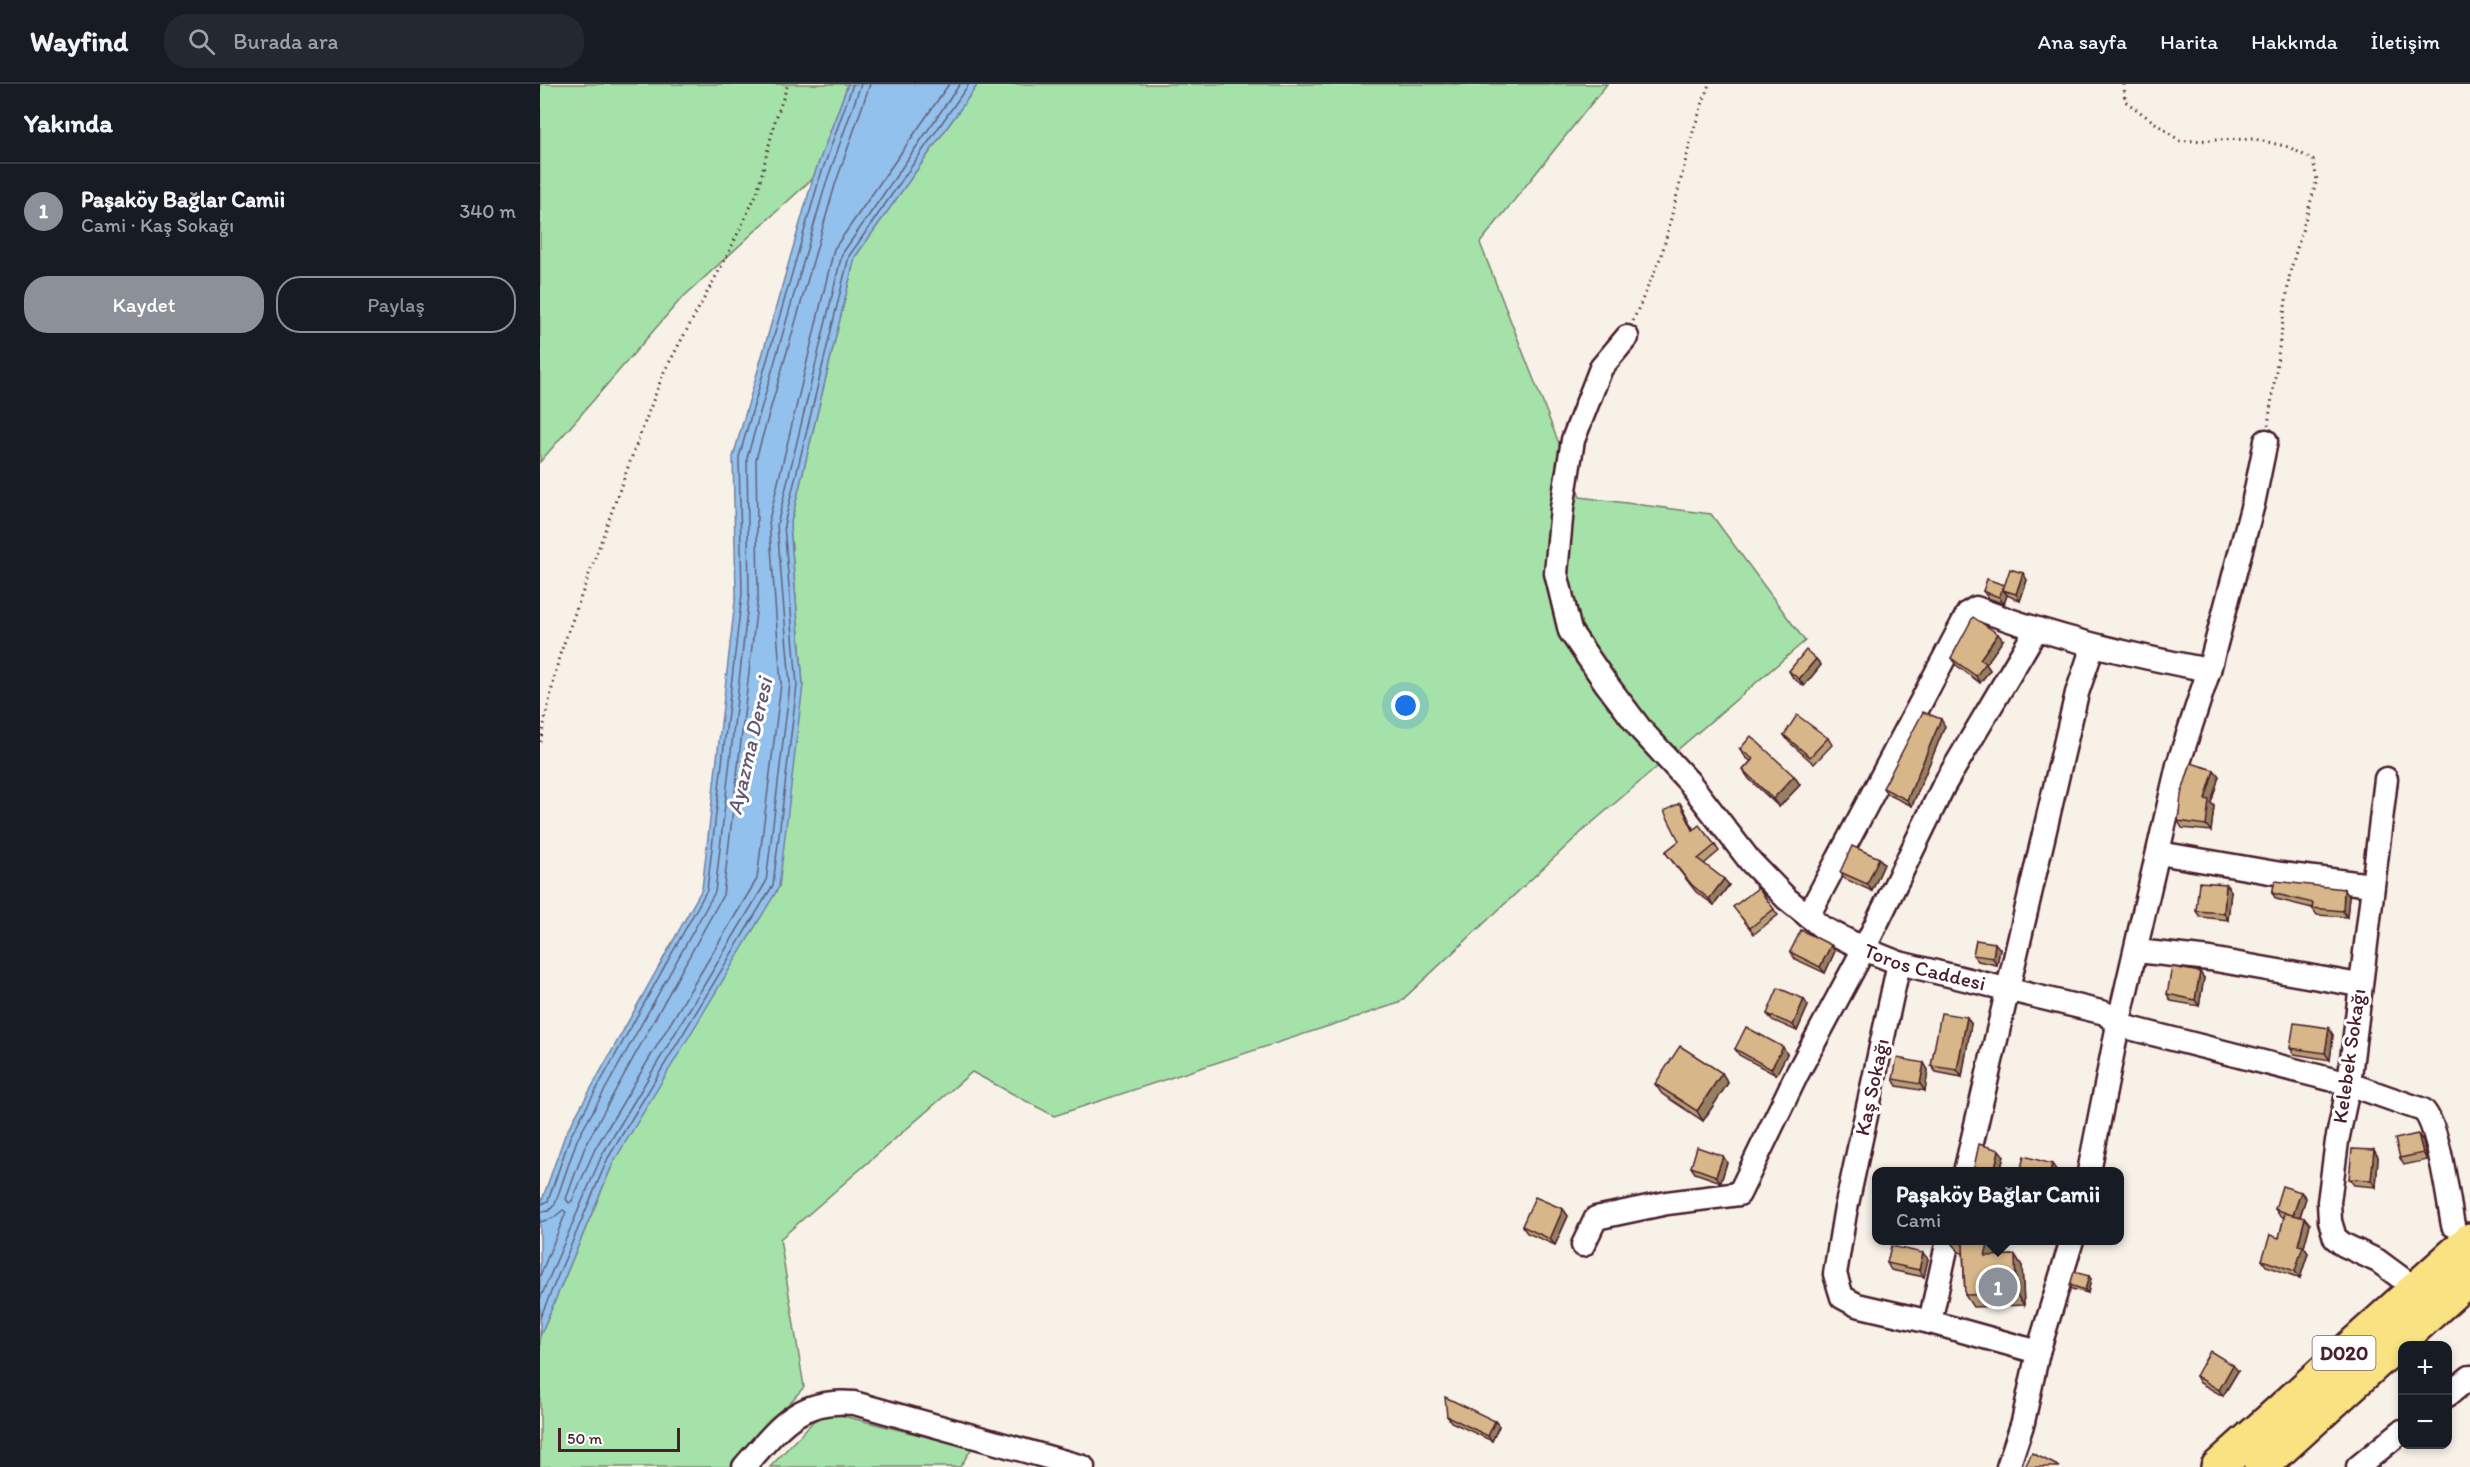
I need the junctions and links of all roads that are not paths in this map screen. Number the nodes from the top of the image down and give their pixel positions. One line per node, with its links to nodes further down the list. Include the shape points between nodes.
1 (1627, 337): 9 (street, via 1601,368 1573,440 1556,573 1570,631 1642,731 1750,861)
2 (2266, 441): 5 (street)
3 (2036, 630): 4 (street); 9 (street, via 1976,608 1968,613); 10 (street, via 1944,785)
4 (2093, 646): 5 (street); 14 (street, via 2077,693)
5 (2209, 670): 7 (street, via 2178,765)
6 (2386, 779): 8 (street, Kelebek Sokağı)
7 (2159, 853): 8 (street); 11 (street)
8 (2372, 885): 13 (street, Kelebek Sokağı)
9 (1808, 916): 10 (street)
10 (1864, 950): 12 (street, Toros Caddesi); 20 (street, Toros Caddesi, via 1797,1074 1739,1194 1667,1203 1596,1218)
11 (2137, 951): 13 (street, via 2210,959); 15 (street)
12 (1899, 963): 14 (street, Toros Caddesi); 25 (street, Kaş Sokağı, via 1835,1274 1842,1297 1857,1305)
13 (2359, 985): 16 (street, Kelebek Sokağı)
14 (2008, 989): 15 (street, Toros Caddesi, via 2105,1013); 17 (street)
15 (2118, 1025): 16 (street, Toros Caddesi); 18 (street)
16 (2349, 1083): 19 (street, Toros Caddesi, via 2423,1110 2431,1118); 24 (street, Kelebek Sokağı, via 2337,1141 2330,1221 2336,1238 2344,1245 2378,1261)
17 (1966, 1167)
18 (2090, 1167)
19 (2462, 1233): 24 (highway, D020)
20 (1583, 1245)
21 (1947, 1245): 25 (street)
22 (2070, 1245): 26 (street)
23 (2470, 1277): 34 (highway, D020)
24 (2416, 1289): 33 (highway, D020)
25 (1930, 1322): 26 (street, Kaş Sokağı)
26 (2038, 1352): 32 (street, via 2023,1422)
27 (2470, 1377): 28 (street)
28 (2452, 1392)
29 (2398, 1435): 35 (street)
30 (744, 1467): 31 (street, via 797,1413 833,1401 854,1403)
31 (1083, 1467)
32 (2008, 1467)
33 (2218, 1467)
34 (2261, 1467)
35 (2358, 1467)

